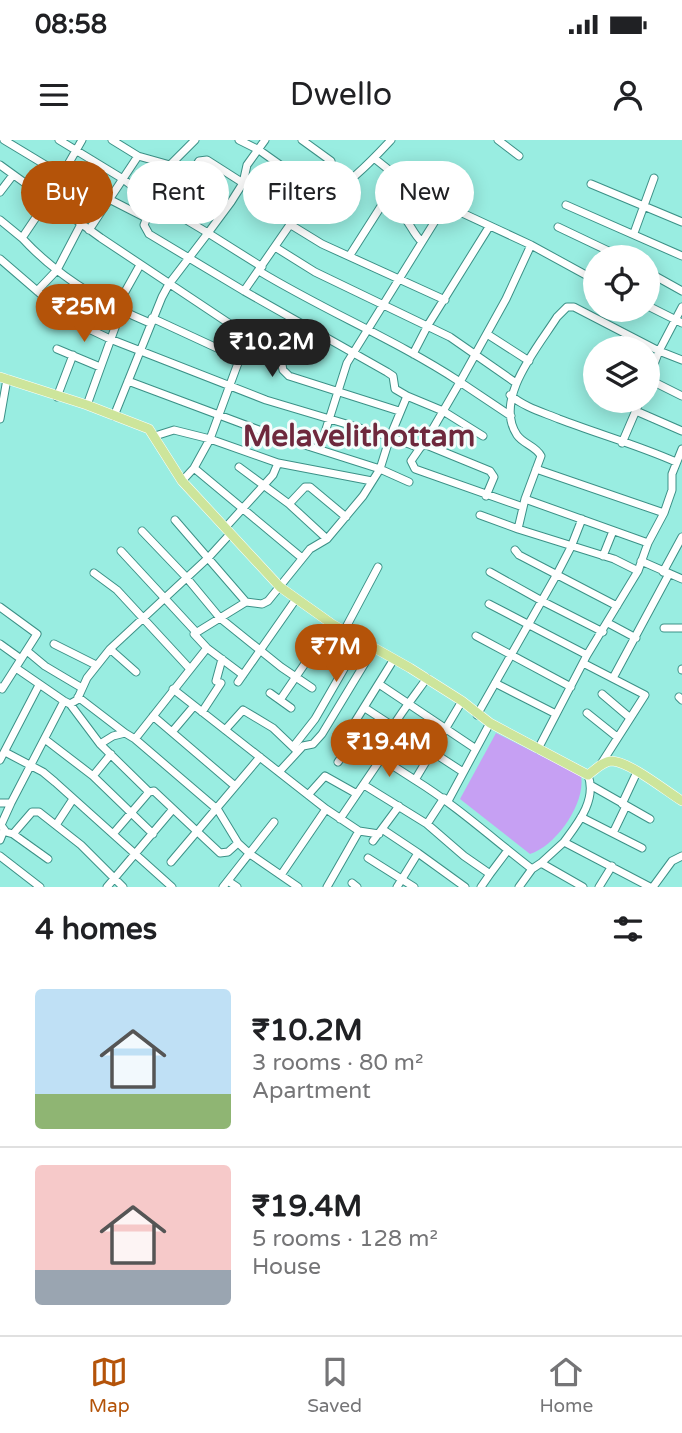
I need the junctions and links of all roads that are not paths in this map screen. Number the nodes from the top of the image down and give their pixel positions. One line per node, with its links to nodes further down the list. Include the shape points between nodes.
1 (4, 140): 16 (street)
2 (59, 140): 11 (street)
3 (82, 140): 11 (street)
4 (112, 140): 13 (street)
5 (194, 140): 13 (street, via 170,164)
6 (239, 140): 12 (street)
7 (265, 140): 12 (street)
8 (302, 140): 20 (street)
9 (498, 140): 14 (street)
10 (389, 141): 15 (street)
11 (76, 150): 17 (street); 27 (street)
12 (259, 150): 18 (street); 19 (street)
13 (138, 156): 27 (street)
14 (519, 156)
15 (374, 158): 21 (street); 23 (street)
16 (39, 161)
17 (70, 161)
18 (250, 161)
19 (275, 161)
20 (329, 161)
21 (378, 161)
22 (0, 165): 25 (street)
23 (361, 169)
24 (229, 174): 30 (street)
25 (13, 175): 28 (street); 32 (street)
26 (654, 178): 35 (street)
27 (123, 179): 29 (street); 33 (street)
28 (21, 181)
29 (127, 182)
30 (243, 183): 51 (street)
31 (591, 184): 35 (street)
32 (0, 192)
33 (113, 195)
34 (566, 205): 52 (street)
35 (645, 205): 39 (street); 52 (street)
36 (375, 216): 58 (street)
37 (0, 220): 53 (street)
38 (474, 220): 49 (street)
39 (682, 222)
40 (31, 224): 53 (street)
41 (80, 224): 50 (street); 64 (street)
42 (93, 224): 50 (street)
43 (144, 224): 60 (street, via 149,234)
44 (193, 224): 51 (street)
45 (410, 224): 54 (street)
46 (433, 224): 54 (street)
47 (291, 225): 57 (street); 58 (street)
48 (558, 226): 56 (street)
49 (489, 227): 55 (street); 72 (street)
50 (89, 230): 62 (street)
51 (208, 233): 60 (street); 63 (street)
52 (634, 233): 59 (street)
53 (22, 238): 64 (street)
54 (422, 242): 66 (street)
55 (531, 245): 65 (street); 82 (street)
56 (597, 245)
57 (275, 247): 63 (street); 73 (street)
58 (350, 255): 66 (street)
59 (682, 256)
60 (188, 257): 68 (street); 70 (street)
61 (0, 259): 69 (street)
62 (140, 265): 68 (street); 75 (street)
63 (260, 269): 70 (street); 81 (street)
64 (57, 270): 69 (street); 75 (street)
65 (583, 273)
66 (399, 279): 72 (street); 73 (street)
67 (660, 279): 71 (street)
68 (169, 284): 77 (street); 93 (street, via 247,336)
69 (37, 291): 84 (street, via 72,321)
70 (244, 291): 79 (street)
71 (682, 291)
72 (445, 300): 80 (street)
73 (383, 304): 80 (street); 81 (street)
74 (682, 307): 78 (street)
75 (118, 309): 77 (street); 84 (street)
76 (660, 312): 78 (street)
77 (151, 320): 87 (street); 93 (street)
78 (679, 322): 86 (street)
79 (301, 323): 89 (street); 103 (street, via 283,370)
80 (428, 325): 90 (street); 91 (street)
81 (367, 330): 89 (street); 90 (street)
82 (486, 334): 91 (street); 95 (street)
83 (630, 336): 95 (street, via 567,307)
84 (110, 339): 87 (street); 96 (street)
85 (57, 349): 92 (street)
86 (660, 350)
87 (141, 351): 98 (street); 102 (street)
88 (660, 351): 94 (street)
89 (353, 353): 103 (street); 104 (street, via 393,376 395,389)
90 (413, 354): 99 (street)
91 (474, 354): 99 (street); 100 (street)
92 (73, 355): 96 (street); 107 (street)
93 (238, 359): 102 (street)
94 (682, 360)
95 (529, 361): 100 (street)
96 (100, 367): 108 (street)
97 (4, 378): 107 (main road); 109 (street)
98 (128, 381): 114 (street); 115 (street)
99 (460, 382): 111 (street); 116 (street)
100 (516, 383): 105 (street)
101 (660, 385): 106 (street)
102 (230, 386): 114 (street); 118 (street)
103 (336, 391): 110 (street); 118 (street)
104 (407, 396): 110 (street); 111 (street)
105 (510, 396): 116 (street); 124 (street)
106 (682, 396)
107 (57, 397): 108 (main road)
108 (87, 405): 115 (main road)
109 (1, 408): 117 (street)
110 (399, 411): 122 (street)
111 (443, 411): 121 (street); 125 (street)
112 (635, 413): 124 (street)
113 (641, 413): 119 (street)
114 (218, 415): 123 (street); 126 (street)
115 (114, 416): 120 (main road, via 139,424)
116 (511, 416): 133 (street, via 517,435 541,456)
117 (0, 419)
118 (328, 419): 122 (street); 126 (street)
119 (682, 431)
120 (155, 436): 123 (street, via 174,430); 134 (main road)
121 (483, 436)
122 (390, 437): 125 (street); 132 (street)
123 (210, 439): 129 (street); 131 (street)
124 (622, 443): 128 (street)
125 (422, 446): 138 (street, via 490,471 494,477); 138 (street, via 411,461 415,469)
126 (320, 449): 132 (street)
127 (682, 449): 128 (street)
128 (676, 462): 142 (street)
129 (278, 463): 135 (street); 137 (street)
130 (239, 467): 137 (street)
131 (194, 468): 134 (street); 141 (street)
132 (380, 469): 135 (street); 136 (street)
133 (536, 469): 139 (street); 142 (street)
134 (182, 481): 149 (main road)
135 (372, 481): 144 (street)
136 (409, 482)
137 (264, 485): 140 (street); 141 (street)
138 (486, 496): 139 (street)
139 (524, 503): 145 (street); 147 (street)
140 (289, 505): 144 (street, via 310,487); 152 (street)
141 (242, 506): 149 (street); 159 (street)
142 (664, 513): 153 (street)
143 (480, 514): 147 (street)
144 (346, 517): 152 (street)
145 (582, 519): 150 (street); 154 (street)
146 (175, 520): 158 (street)
147 (517, 529): 154 (street)
148 (142, 531): 167 (street)
149 (228, 531): 158 (street); 169 (main road)
150 (613, 531): 153 (street); 157 (street)
151 (682, 537): 165 (street)
152 (327, 540): 159 (street)
153 (648, 544): 160 (street)
154 (571, 547): 157 (street); 166 (street)
155 (514, 550): 166 (street)
156 (121, 551): 170 (street)
157 (603, 556): 162 (street)
158 (209, 558): 167 (street); 173 (street)
159 (302, 558): 169 (street)
160 (641, 561): 162 (street); 165 (street)
161 (378, 567): 185 (street)
162 (638, 570): 176 (street)
163 (491, 572): 172 (street)
164 (94, 573): 178 (street, via 117,590)
165 (666, 573): 168 (street); 188 (street)
166 (557, 574): 172 (street); 176 (street)
167 (186, 577): 170 (street); 177 (street)
168 (682, 579)
169 (279, 587): 171 (main road); 173 (street, via 262,604)
170 (163, 598): 178 (street); 184 (street)
171 (296, 599): 180 (main road); 195 (street)
172 (542, 601): 181 (street); 186 (street)
173 (246, 602): 177 (street)
174 (489, 604): 181 (street)
175 (0, 607): 196 (street, via 37,634)
176 (617, 607): 179 (street)
177 (220, 618): 184 (street); 195 (street)
178 (142, 619): 194 (street); 204 (street)
179 (608, 623): 186 (street); 188 (street)
180 (331, 624): 185 (main road); 206 (street)
181 (527, 624): 197 (street); 201 (street)
182 (664, 628): 183 (street)
183 (682, 628)
184 (195, 631): 192 (street)
185 (344, 631): 189 (main road)
186 (603, 632): 201 (street)
187 (476, 636): 197 (street)
188 (636, 638): 208 (street)
189 (360, 640): 193 (main road); 244 (street)
190 (0, 644): 198 (street)
191 (54, 644): 202 (street)
192 (207, 648): 199 (street); 204 (street)
193 (374, 648): 200 (main road); 244 (street, via 322,734 313,744)
194 (110, 649): 202 (street); 205 (street)
195 (260, 649): 199 (street, via 240,679); 206 (street)
196 (27, 651): 198 (street); 213 (street)
197 (511, 654): 209 (street); 212 (street)
198 (21, 659): 203 (street)
199 (222, 659): 227 (street, via 218,682)
200 (394, 659): 207 (main road); 210 (street)
201 (585, 659): 208 (street); 212 (street)
202 (96, 664): 213 (street)
203 (16, 668): 211 (street); 216 (street)
204 (190, 669): 215 (street)
205 (136, 672)
206 (296, 677): 214 (street); 220 (street)
207 (427, 678): 221 (main road); 223 (street)
208 (613, 678): 232 (street, via 645,695)
209 (495, 683): 229 (street); 230 (street)
210 (379, 684): 223 (street); 226 (street)
211 (38, 685): 222 (street); 247 (street)
212 (571, 687): 229 (street)
213 (82, 688): 219 (street)
214 (312, 688)
215 (173, 689): 224 (street); 231 (street)
216 (1, 690)
217 (270, 693): 220 (street)
218 (602, 694): 232 (street)
219 (78, 697): 222 (street); 238 (street)
220 (280, 700): 225 (street)
221 (462, 701): 230 (main road); 234 (street)
222 (67, 703): 242 (street); 243 (street)
223 (410, 703): 234 (street); 235 (street)
224 (194, 706): 227 (street); 237 (street)
225 (291, 708)
226 (365, 708): 235 (street); 239 (street)
227 (202, 712): 236 (street)
228 (587, 713): 240 (street)
229 (556, 714): 246 (street)
230 (477, 715): 233 (main road)
231 (153, 716): 237 (street); 241 (street)
232 (629, 717): 240 (street)
233 (490, 723): 245 (street); 246 (main road)
234 (444, 727): 245 (street); 248 (street)
235 (393, 728): 248 (street); 250 (street)
236 (225, 730): 244 (street, via 243,710 273,728); 251 (street)
237 (172, 732): 263 (street)
238 (125, 733): 241 (street); 243 (street)
239 (348, 733)
240 (617, 737): 254 (street)
241 (135, 739): 277 (street)
242 (46, 740): 255 (street); 260 (street)
243 (100, 744): 249 (street)
244 (295, 749): 256 (street)
245 (476, 749): 257 (street)
246 (538, 749): 259 (main road)
247 (5, 752): 252 (street); 255 (street)
248 (432, 752): 257 (street); 261 (street)
249 (111, 754): 260 (street); 265 (street)
250 (379, 755): 253 (street, via 354,741); 261 (street); 262 (street)
251 (260, 757): 256 (street); 263 (street)
252 (0, 760)
253 (338, 762)
254 (601, 765): 258 (main road, via 612,761); 259 (main road)
255 (32, 767): 268 (street); 272 (street)
256 (279, 772): 267 (street)
257 (463, 772): 269 (street)
258 (637, 772): 270 (main road); 273 (street)
259 (588, 775): 264 (street)
260 (93, 776): 278 (street)
261 (415, 780): 269 (street)
262 (364, 785): 266 (street); 274 (street)
263 (235, 786): 277 (street)
264 (592, 786): 273 (street); 279 (street)
265 (149, 792): 275 (street); 278 (street)
266 (358, 794): 267 (street, via 325,776); 280 (street)
267 (308, 795): 276 (street)
268 (73, 799): 284 (street); 289 (street)
269 (446, 799): 283 (street); 296 (street)
270 (682, 801)
271 (0, 803): 272 (street)
272 (11, 803): 291 (street, via 1,821)
273 (624, 805): 281 (street); 288 (street)
274 (398, 806): 283 (street); 287 (street)
275 (173, 809): 285 (street); 290 (street)
276 (326, 809): 280 (street); 309 (street)
277 (218, 810): 285 (street); 294 (street)
278 (131, 813): 289 (street); 290 (street)
279 (580, 817): 288 (street); 293 (street)
280 (340, 819): 286 (street)
281 (650, 819)
282 (275, 822): 298 (street)
283 (427, 824): 308 (street)
284 (56, 825): 291 (street, via 32,812); 310 (street)
285 (199, 831): 294 (street, via 220,853); 304 (street)
286 (359, 831): 287 (street); 320 (street)
287 (380, 832): 292 (street); 297 (street)
288 (613, 833): 295 (street)
289 (113, 834): 300 (street)
290 (153, 834): 300 (street)
291 (5, 835): 303 (street)
292 (373, 841)
293 (564, 842): 305 (street); 306 (street)
294 (237, 843): 298 (street)
295 (642, 848)
296 (508, 850): 307 (street); 308 (street)
297 (418, 853): 311 (street); 323 (street)
298 (250, 854): 309 (street); 312 (street)
299 (0, 856): 314 (street)
300 (136, 856): 310 (street); 317 (street)
301 (682, 857): 327 (street, via 672,861)
302 (368, 858): 311 (street)
303 (48, 859)
304 (171, 862)
305 (541, 863): 307 (street); 325 (street)
306 (612, 866): 326 (street); 327 (street)
307 (532, 869): 313 (street)
308 (490, 874): 324 (street)
309 (281, 875): 319 (street)
310 (115, 878): 315 (street); 316 (street)
311 (402, 879): 321 (street); 322 (street)
312 (226, 884): 318 (street)
313 (522, 886)
314 (40, 887)
315 (107, 887)
316 (123, 887)
317 (172, 887)
318 (237, 887)
319 (298, 887)
320 (327, 887)
321 (397, 887)
322 (414, 887)
323 (465, 887)
324 (481, 887)
325 (583, 887)
326 (599, 887)
327 (651, 887)

